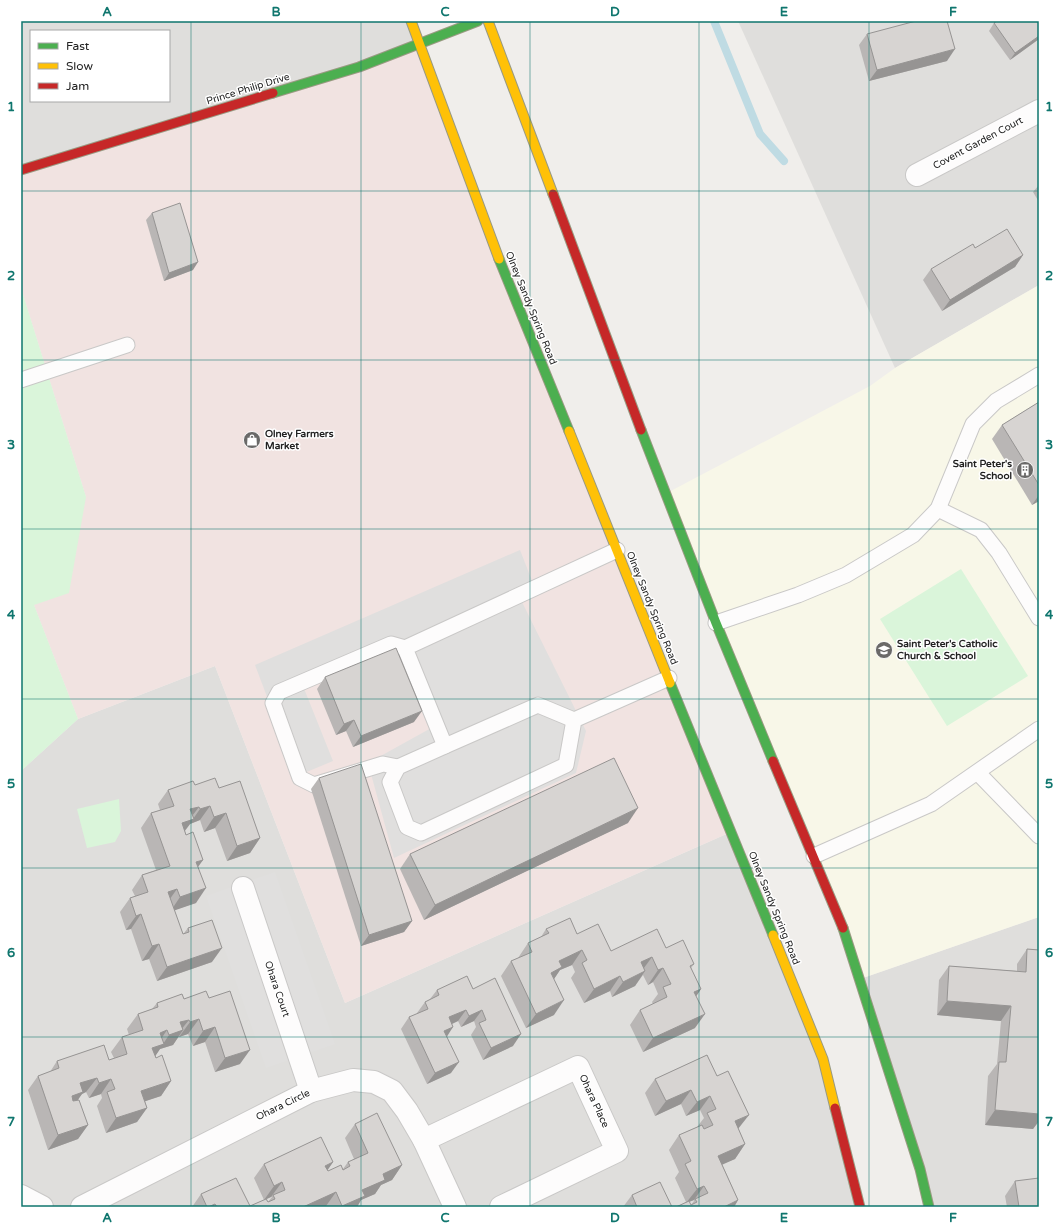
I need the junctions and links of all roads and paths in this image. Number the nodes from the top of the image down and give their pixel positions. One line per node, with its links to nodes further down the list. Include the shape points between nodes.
1 (411, 21): 4 (main road, Olney Sandy Spring Road)
2 (478, 21): 4 (main road, Prince Philip Drive)
3 (488, 21): 14 (main road, via 665,494)
4 (419, 43): 6 (main road, Prince Philip Drive, via 359,67); 12 (main road, Olney Sandy Spring Road, via 502,267)
5 (1039, 112): 7 (street, Covent Garden Court)
6 (21, 170)
7 (917, 175)
8 (127, 345): 10 (lane)
9 (1039, 375): 11 (lane, via 996,401 973,424)
10 (21, 380)
11 (938, 509): 13 (lane, via 981,530 999,553); 14 (lane, via 913,535 846,575 798,595)
12 (617, 550): 15 (lane); 16 (main road, Olney Sandy Spring Road)
13 (1039, 618)
14 (716, 623): 23 (main road)
15 (405, 648): 19 (lane); 20 (lane, via 391,644 279,692 273,703 300,778 314,785 383,764)
16 (669, 678): 17 (lane); 32 (main road, Olney Sandy Spring Road, via 823,1059)
17 (574, 720): 19 (lane, via 538,705); 20 (lane, via 566,765 421,833 407,827 390,782)
18 (1039, 729): 21 (lane)
19 (445, 746): 20 (lane)
20 (398, 767)
21 (978, 773): 22 (lane); 23 (lane, via 931,804)
22 (1039, 836)
23 (814, 856): 33 (main road, via 842,926 920,1169)
24 (243, 888): 25 (street, Ohara Court)
25 (311, 1091): 26 (street, Ohara Circle, via 353,1080 374,1082 392,1091); 29 (street, Ohara Circle)
26 (424, 1140): 30 (street, Ohara Circle); 31 (street, Ohara Place, via 578,1067 617,1151)
27 (21, 1196): 28 (street)
28 (42, 1207)
29 (82, 1207)
30 (455, 1207)
31 (501, 1207)
32 (860, 1207)
33 (929, 1207)

